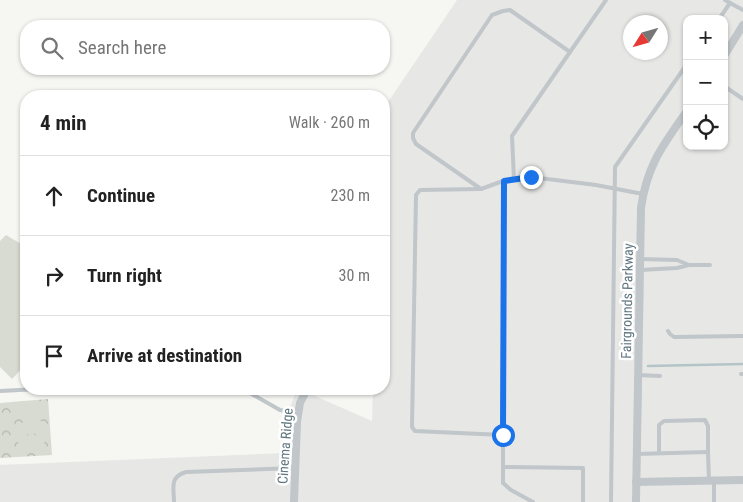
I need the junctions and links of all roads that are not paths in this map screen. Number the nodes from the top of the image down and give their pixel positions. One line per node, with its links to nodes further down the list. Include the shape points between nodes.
1 (606, 0): 8 (lane)
2 (725, 0): 3 (lane)
3 (730, 3): 4 (lane); 5 (lane)
4 (743, 10)
5 (722, 15)
6 (743, 24): 7 (street)
7 (728, 49)
8 (570, 52): 13 (lane, via 512,136); 15 (lane, via 510,10 492,15 413,133 416,144)
9 (683, 70): 16 (lane, via 615,166)
10 (728, 89): 11 (lane)
11 (743, 99)
12 (683, 117): 17 (street, Fairgrounds Parkway, via 658,154)
13 (514, 180): 14 (lane); 16 (lane, via 531,177)
14 (504, 181): 15 (lane); 31 (lane)
15 (481, 189): 31 (lane, via 420,190 416,195 412,426 415,431)
16 (615, 189): 17 (lane); 44 (lane)
17 (643, 194): 18 (street, Fairgrounds Parkway)
18 (640, 259): 19 (lane, via 677,260); 21 (street, Fairgrounds Parkway)
19 (689, 265): 20 (lane); 21 (lane)
20 (710, 265)
21 (640, 270): 24 (street, Fairgrounds Parkway)
22 (668, 331): 23 (lane, via 674,336)
23 (743, 336)
24 (638, 375): 25 (lane); 34 (street, Fairgrounds Parkway)
25 (660, 376)
26 (20, 390): 27 (lane)
27 (0, 391)
28 (254, 395): 30 (lane, via 280,410)
29 (304, 395): 30 (street, Cinema Ridge)
30 (298, 414): 36 (street, Cinema Ridge)
31 (503, 435): 35 (lane)
32 (708, 452): 33 (lane); 33 (lane, via 705,420 664,421 659,425); 37 (lane)
33 (660, 453): 34 (lane)
34 (636, 454): 39 (street, Fairgrounds Parkway)
35 (503, 467): 42 (lane, via 503,483); 43 (lane, via 583,468)
36 (295, 468): 40 (lane, via 186,472 174,480); 41 (street, Cinema Ridge)
37 (711, 480): 38 (street); 39 (street); 46 (lane)
38 (743, 480)
39 (636, 482): 45 (street, Fairgrounds Parkway)
40 (174, 502)
41 (294, 502)
42 (533, 502)
43 (583, 502)
44 (611, 502)
45 (636, 502)
46 (714, 502)

